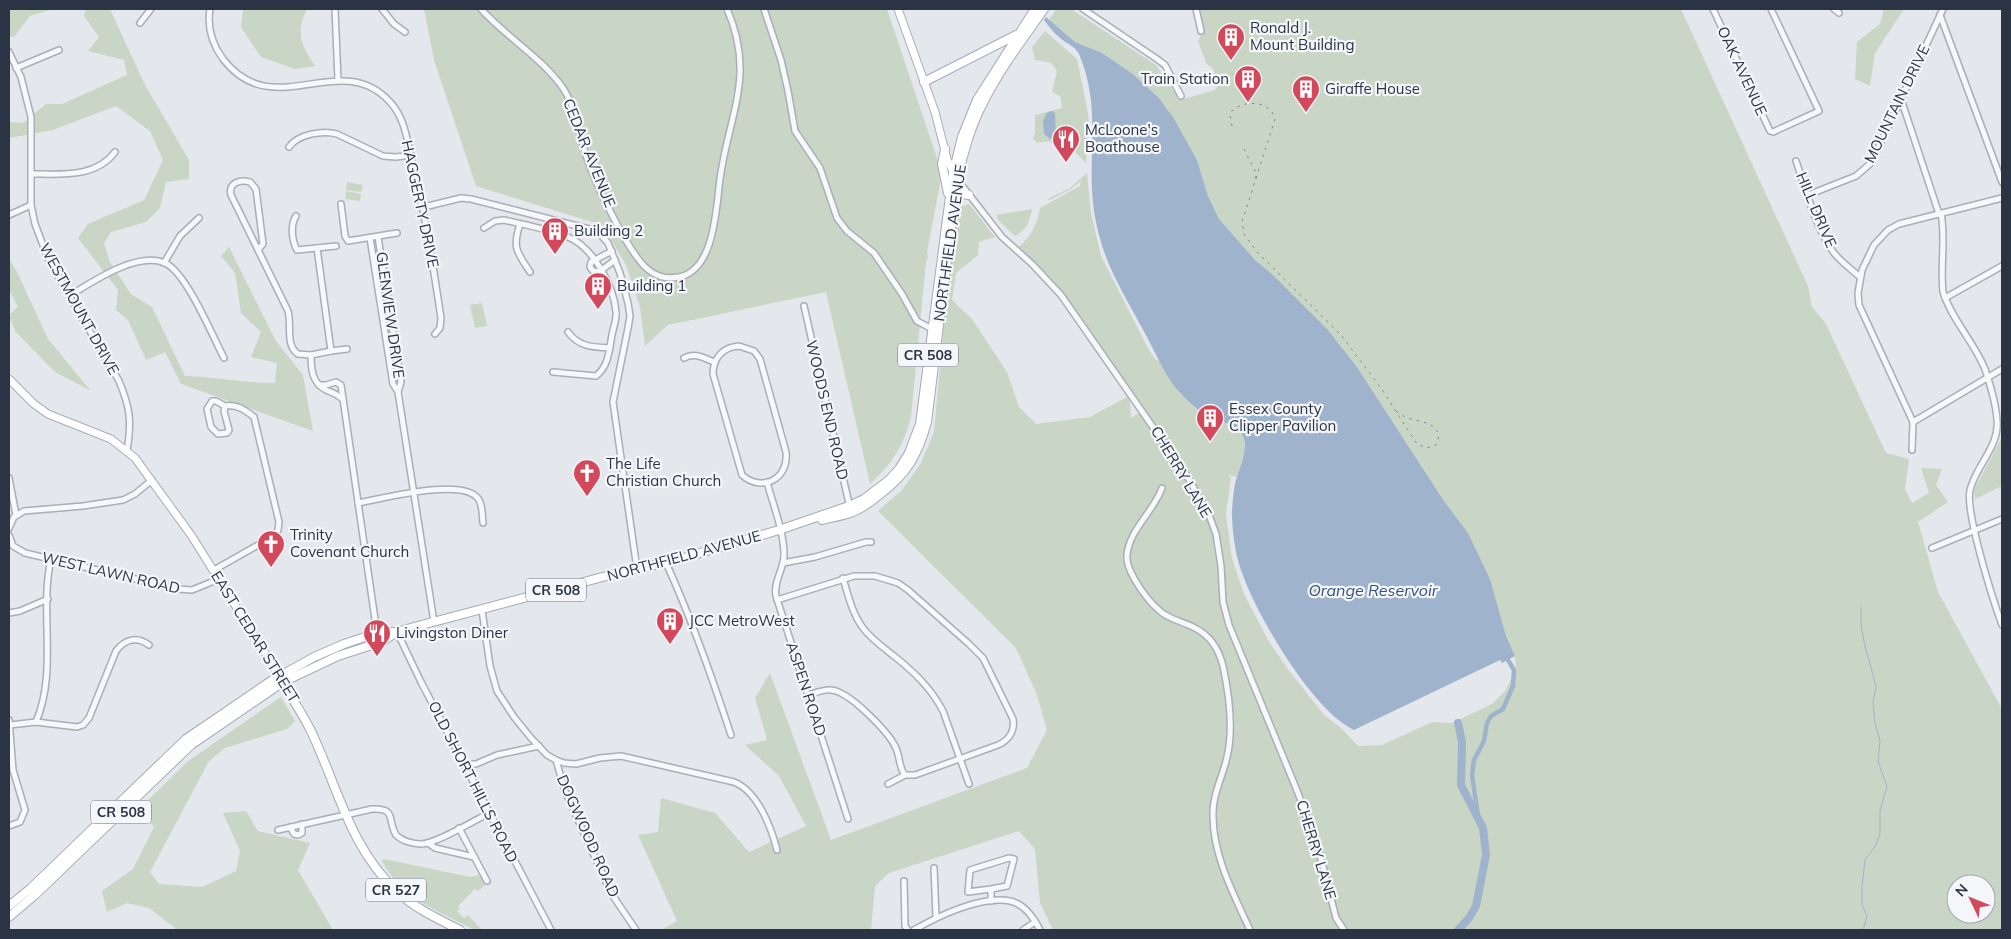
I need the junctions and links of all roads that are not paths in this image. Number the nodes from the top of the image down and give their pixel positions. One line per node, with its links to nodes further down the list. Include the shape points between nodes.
1 (151, 9): 19 (street)
2 (210, 9): 27 (street, HAGGERTY DRIVE, via 211,34 218,52 232,69 250,81 282,88)
3 (335, 9): 27 (street)
4 (382, 9): 21 (street)
5 (482, 9): 6 (street, CEDAR AVENUE, via 563,89 576,116 585,152 600,190 638,261 651,272 672,277 694,270 702,263 708,249 741,72 738,38)
6 (727, 9)
7 (764, 9): 69 (street, via 781,60 794,131 820,168 837,218 847,231 874,253 917,321)
8 (898, 9): 28 (main road)
9 (1035, 9): 22 (main road, NORTHFIELD AVENUE / CR 508)
10 (1044, 9): 23 (main road, NORTHFIELD AVENUE / CR 508)
11 (1084, 9): 29 (street, via 1165,66)
12 (1196, 9): 20 (street)
13 (1713, 9): 14 (street, OAK AVENUE, via 1773,132 1818,112)
14 (1771, 9)
15 (1834, 9): 17 (street)
16 (1943, 9): 18 (street, MOUNTAIN DRIVE)
17 (1839, 13)
18 (1940, 15): 30 (street, MOUNTAIN DRIVE); 38 (street)
19 (140, 23)
20 (1201, 31)
21 (404, 32)
22 (1018, 34): 23 (main road, NORTHFIELD AVENUE / CR 508); 28 (main road)
23 (1013, 48): 37 (main road, NORTHFIELD AVENUE / CR 508, via 988,80 971,113 958,148)
24 (59, 50): 26 (street)
25 (9, 52): 26 (street, WESTMOUNT DRIVE)
26 (16, 68): 36 (street, WESTMOUNT DRIVE, via 32,117)
27 (338, 80): 34 (street, HAGGERTY DRIVE, via 365,84 388,100 404,126)
28 (924, 82): 32 (main road)
29 (1182, 96)
30 (1901, 98): 40 (street, MOUNTAIN DRIVE, via 1871,163 1864,171); 46 (street)
31 (289, 147): 34 (street, via 300,136 329,133 383,156)
32 (945, 149): 37 (main road); 41 (main road, via 942,164)
33 (115, 152): 36 (street, via 100,166 83,172)
34 (411, 155): 45 (street, HAGGERTY DRIVE)
35 (1796, 161): 40 (street, HILL DRIVE)
36 (32, 174): 44 (street, WESTMOUNT DRIVE)
37 (955, 177): 39 (street, CHERRY LANE); 41 (main road, NORTHFIELD AVENUE / CR 508)
38 (2002, 182)
39 (969, 195): 41 (main road, via 958,193); 164 (street, CHERRY LANE, via 1002,237 1061,295 1162,438 1209,515 1218,542 1223,602 1229,625 1298,793 1320,855 1336,918)
40 (1808, 195): 65 (street, HILL DRIVE, via 1833,252)
41 (952, 197): 69 (main road, NORTHFIELD AVENUE / CR 508); 96 (main road, NORTHFIELD AVENUE / CR 508, via 927,422 919,447 905,472 891,486 872,501)
42 (2002, 198): 46 (street)
43 (341, 204): 54 (street, GLENVIEW DRIVE, via 347,240)
44 (31, 205): 47 (street); 66 (street, WESTMOUNT DRIVE, via 44,250)
45 (424, 208): 58 (street, via 471,198 589,229 604,237); 71 (street, HAGGERTY DRIVE, via 441,318 440,328)
46 (1940, 214): 65 (street, via 1898,224 1888,230 1874,245); 67 (street)
47 (9, 215)
48 (296, 216): 56 (street, via 292,225 296,248)
49 (199, 218): 61 (street, via 180,236)
50 (520, 224): 51 (street, via 504,220); 59 (street, via 568,236); 64 (street, via 515,239 516,250)
51 (484, 228)
52 (397, 233): 53 (street, GLENVIEW DRIVE)
53 (378, 236): 54 (street, GLENVIEW DRIVE); 84 (street, GLENVIEW DRIVE, via 401,382)
54 (370, 238): 84 (street, GLENVIEW DRIVE, via 393,384)
55 (336, 246): 56 (street)
56 (317, 248): 74 (street)
57 (258, 250): 57 (street, via 230,192 233,185 241,181 253,184 256,190 263,244); 75 (street, via 288,311 294,352 302,356)
58 (612, 251): 59 (street); 60 (street)
59 (595, 260): 63 (street)
60 (615, 260): 63 (street); 109 (street, via 630,316 613,402)
61 (164, 263): 66 (street, via 152,261 117,268); 76 (street, via 183,278)
62 (2002, 266): 67 (street)
63 (602, 269): 73 (street, via 616,312)
64 (530, 272)
65 (1860, 277): 87 (street, via 1859,305)
66 (69, 296): 88 (street, WESTMOUNT DRIVE, via 119,381 125,397 130,423)
67 (1945, 298): 81 (street)
68 (804, 306): 96 (street, WOODS END ROAD)
69 (932, 329): 96 (main road, NORTHFIELD AVENUE / CR 508, via 920,424 912,447 889,480)
70 (568, 332): 73 (street, via 582,344)
71 (435, 334)
72 (346, 348): 74 (street)
73 (610, 348): 80 (street, via 607,363 596,376)
74 (331, 351): 75 (street)
75 (311, 355): 83 (street, via 312,373)
76 (224, 358)
77 (684, 358): 78 (street, via 698,355)
78 (714, 362): 92 (street, via 713,374 740,470 754,483); 92 (street, via 724,350 739,346 749,349 760,359 787,459 779,477)
79 (2002, 369): 81 (street)
80 (554, 372)
81 (1987, 378): 87 (street); 102 (street, via 1998,428 1996,440 1970,490)
82 (9, 379): 88 (main road, EAST CEDAR STREET / CR 527, via 48,414 99,434)
83 (319, 385): 85 (street, via 338,394); 85 (street, via 340,383)
84 (398, 392): 94 (street, GLENVIEW DRIVE)
85 (343, 401): 95 (street)
86 (225, 406): 86 (street, via 216,401 207,405 211,427 218,434 229,430); 110 (street, via 244,409 254,417 279,522 274,536)
87 (1913, 422): 89 (street)
88 (126, 450): 91 (main road, EAST CEDAR STREET / CR 527)
89 (1912, 450)
90 (9, 478): 97 (street)
91 (152, 480): 97 (street, via 123,500 26,510); 110 (main road, EAST CEDAR STREET / CR 527)
92 (767, 482): 101 (street, ASPEN ROAD)
93 (1162, 488): 163 (street, via 1131,540 1126,556 1142,594 1162,612 1202,633 1218,650 1230,716 1228,756 1212,814 1215,843)
94 (414, 494): 95 (street); 99 (street, via 443,488 465,490 479,500); 117 (street, GLENVIEW DRIVE)
95 (358, 503): 120 (street)
96 (850, 510): 101 (main road, NORTHFIELD AVENUE / CR 508)
97 (16, 515): 100 (street)
98 (2002, 519): 102 (street)
99 (483, 523)
100 (9, 528)
101 (779, 530): 107 (street, ASPEN ROAD); 108 (main road, NORTHFIELD AVENUE / CR 508)
102 (1974, 530): 105 (street); 118 (street)
103 (9, 536): 106 (street, WEST LAWN ROAD, via 13,546 20,551)
104 (871, 542): 107 (street)
105 (1932, 548)
106 (51, 559): 112 (street, WEST LAWN ROAD, via 187,590); 113 (street)
107 (783, 562): 114 (street, ASPEN ROAD, via 776,583)
108 (666, 563): 109 (main road, NORTHFIELD AVENUE / CR 508); 127 (street, via 713,678)
109 (637, 569): 115 (main road, NORTHFIELD AVENUE / CR 508)
110 (214, 570): 112 (main road, EAST CEDAR STREET / CR 527)
111 (843, 578): 114 (street); 129 (street, via 852,607 864,630 922,681 937,700); 129 (street, via 864,574 898,583 983,658 1013,719 1013,728 1002,743)
112 (219, 579): 123 (main road, EAST CEDAR STREET / CR 527)
113 (48, 599): 116 (street, via 20,611); 126 (street, via 45,694)
114 (777, 600): 124 (street, ASPEN ROAD)
115 (482, 610): 117 (main road, NORTHFIELD AVENUE / CR 508); 128 (street, DOGWOOD ROAD, via 497,691)
116 (9, 612)
117 (434, 622): 119 (main road, NORTHFIELD AVENUE / CR 508)
118 (2002, 625)
119 (397, 632): 120 (main road, CR 508); 122 (main road, CR 508, via 381,642); 131 (street, OLD SHORT HILLS ROAD)
120 (377, 633): 122 (main road, via 376,640 353,647); 123 (main road, CR 508, via 322,653)
121 (149, 645): 126 (street, via 130,640 120,646 83,725)
122 (350, 651): 123 (main road, CR 508)
123 (281, 679): 136 (main road, EAST CEDAR STREET / CR 527, via 310,729); 150 (main road, CR 508, via 186,739 178,752)
124 (808, 694): 132 (street, via 832,690 848,697 888,736 900,756); 137 (street, ASPEN ROAD)
125 (9, 722): 126 (street); 139 (street, via 13,770 25,810 20,822)
126 (36, 722)
127 (731, 735)
128 (539, 746): 130 (street, DOGWOOD ROAD); 131 (street, via 497,755 476,764)
129 (960, 758): 132 (street, via 915,775); 134 (street)
130 (556, 760): 144 (street, via 576,764 621,756 740,784 757,801); 158 (street, DOGWOOD ROAD, via 565,791 611,893)
131 (463, 762): 135 (street, OLD SHORT HILLS ROAD)
132 (905, 775): 133 (street)
133 (888, 784)
134 (969, 784)
135 (489, 813): 141 (street); 157 (street, OLD SHORT HILLS ROAD)
136 (346, 815): 138 (street); 143 (street, via 383,808 388,812 398,838 422,844); 156 (main road, EAST CEDAR STREET / CR 527, via 365,854 397,892)
137 (848, 818)
138 (302, 824): 140 (street); 140 (street, via 302,833 298,835)
139 (9, 826)
140 (290, 827): 142 (street)
141 (458, 828): 143 (street); 145 (street)
142 (278, 830)
143 (428, 842): 145 (street, via 435,848)
144 (777, 850)
145 (474, 857): 147 (street)
146 (934, 868): 154 (street)
147 (487, 881)
148 (904, 882): 159 (street, via 904,926)
149 (991, 889): 149 (street, via 1008,886 1014,859 970,870 968,892); 151 (street)
150 (34, 891): 152 (main road, CR 508); 153 (main road, CR 508)
151 (991, 901): 154 (street); 155 (street, via 1012,901 1032,914)
152 (9, 906)
153 (9, 917)
154 (936, 917): 160 (street)
155 (1036, 922): 161 (street); 162 (street)
156 (460, 930)
157 (551, 930)
158 (636, 930)
159 (908, 930)
160 (914, 930)
161 (1023, 930)
162 (1040, 930)
163 (1250, 930)
164 (1344, 930)

